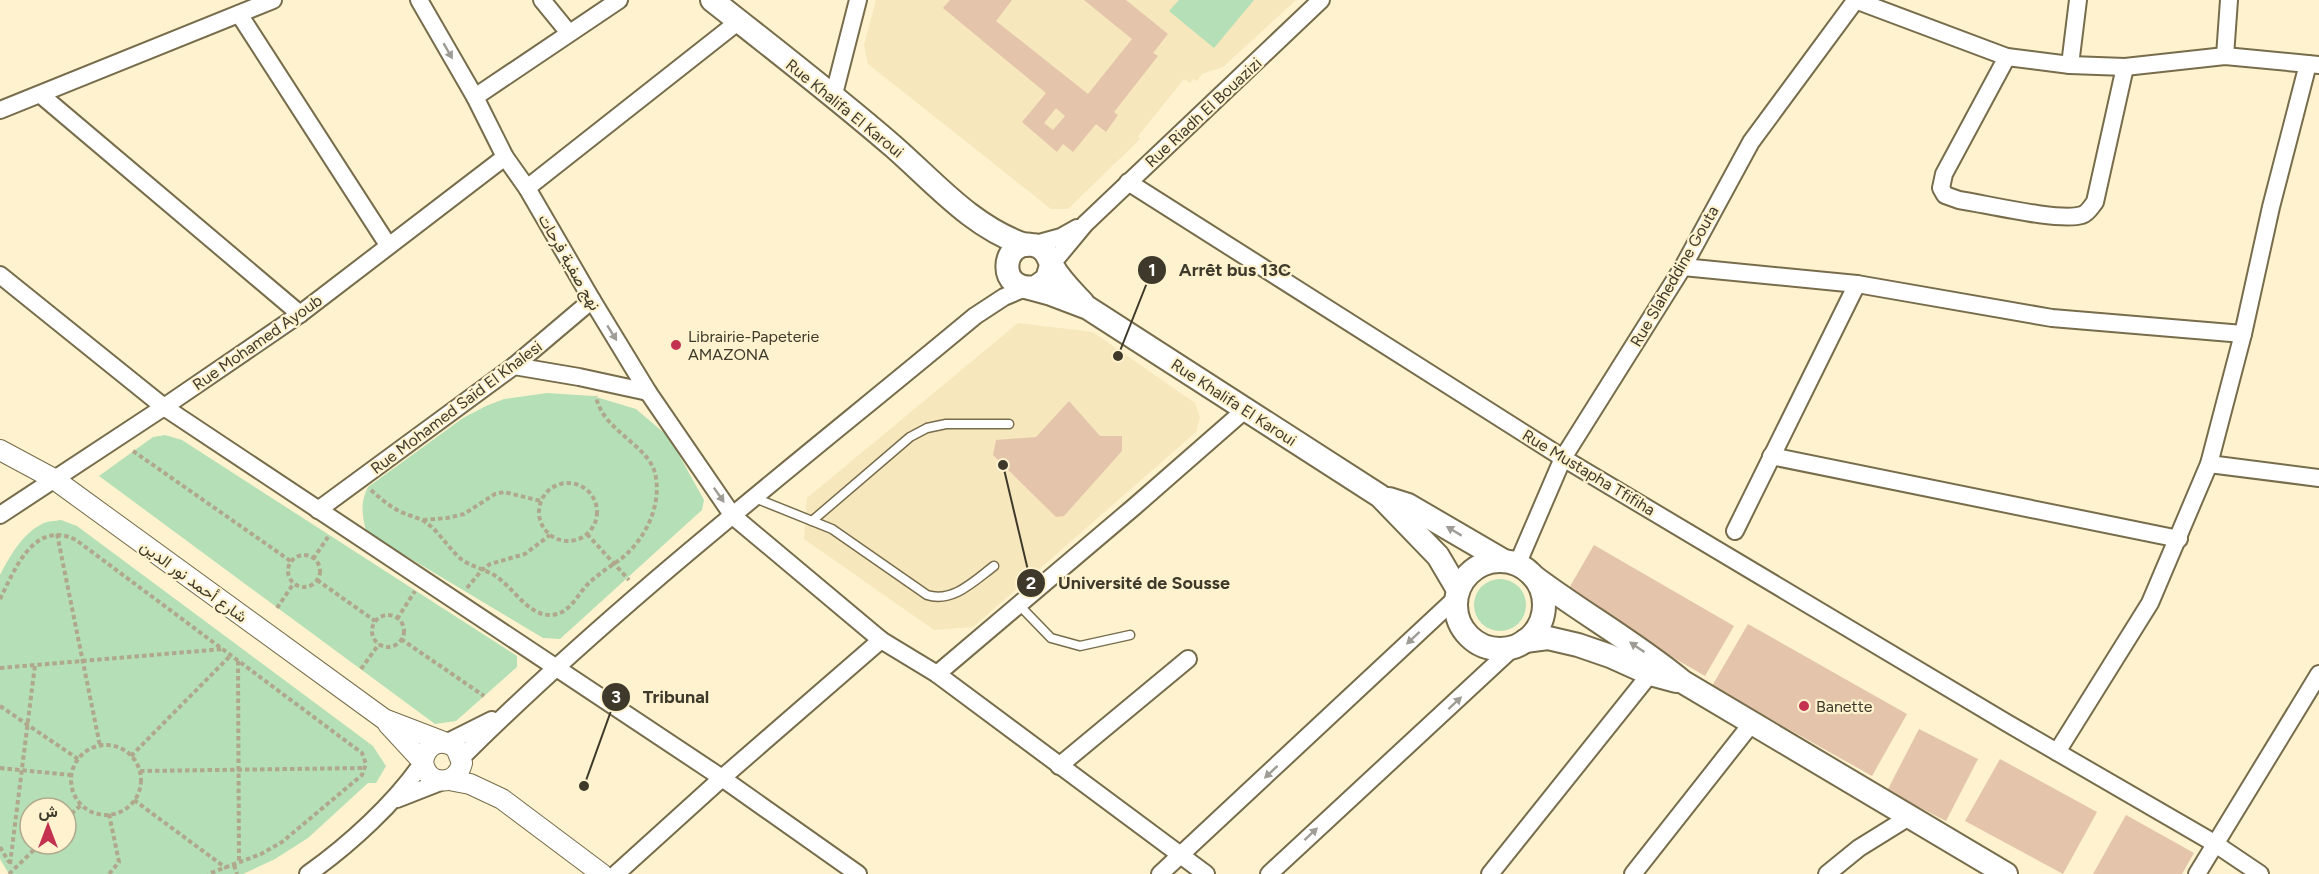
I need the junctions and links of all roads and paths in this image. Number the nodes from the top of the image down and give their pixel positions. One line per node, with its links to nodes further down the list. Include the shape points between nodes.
1 (273, 0): 11 (street)
2 (419, 0): 20 (street, نهج صفية فرحات, one-way to 20)
3 (542, 0): 13 (street)
4 (619, 0): 13 (street)
5 (712, 0): 12 (main road, Rue Khalifa El Karoui)
6 (858, 0): 21 (street)
7 (1321, 0): 24 (street, Rue Riadh El Bouazizi)
8 (1855, 0): 15 (street); 31 (street, Rue Slaheddine Gouta, via 1750,142)
9 (2078, 0): 17 (street)
10 (2229, 0): 14 (street)
11 (239, 14): 19 (street); 28 (street)
12 (739, 21): 21 (main road, Rue Khalifa El Karoui); 25 (street)
13 (569, 33): 20 (street)
14 (2225, 56): 16 (street); 18 (street)
15 (2007, 57): 17 (street); 18 (street, via 1944,174 1941,188 1946,195 1959,200 2055,216 2081,215 2095,202)
16 (2314, 64): 40 (street, via 2271,207)
17 (2070, 65): 18 (street)
18 (2125, 67)
19 (41, 95): 22 (street); 38 (street)
20 (475, 97): 23 (street, نهج صفية فرحات)
21 (834, 98): 26 (main road, Rue Khalifa El Karoui)
22 (0, 110)
23 (505, 157): 25 (street, نهج صفية فرحات); 28 (street, Rue Mohamed Ayoub)
24 (1128, 182): 27 (street, Rue Riadh El Bouazizi); 50 (street, Rue Mustapha Tfifiha)
25 (527, 188): 36 (street, نهج صفية فرحات)
26 (974, 220): 29 (main road, Rue Khalifa El Karoui, via 1006,239); 32 (main road, Rue Khalifa El Karoui)
27 (1085, 224): 29 (street, Rue Riadh El Bouazizi, via 1061,237); 30 (street, Rue Riadh El Bouazizi)
28 (388, 245): 38 (street, Rue Mohamed Ayoub)
29 (1029, 245): 30 (main road, via 1045,252); 32 (main road, via 1018,247 1008,258)
30 (1051, 265): 35 (main road, via 1047,279); 37 (main road, Rue Khalifa El Karoui)
31 (1683, 267): 34 (street); 50 (street, Rue Slaheddine Gouta)
32 (1007, 272): 35 (main road, via 1014,283); 39 (street)
33 (0, 275): 44 (street)
34 (1857, 284): 40 (street, via 2052,318); 49 (street)
35 (1027, 288): 37 (main road, Rue Khalifa El Karoui); 39 (street)
36 (592, 300): 41 (street, Rue Mohamed Saïd El Khalesi); 43 (street, نهج صفية فرحات, one-way to 43)
37 (1088, 308): 45 (main road, Rue Khalifa El Karoui)
38 (300, 314): 44 (street, Rue Mohamed Ayoub)
39 (975, 316): 56 (street)
40 (2242, 334): 51 (street)
41 (514, 366): 42 (street); 54 (street, Rue Mohamed Saïd El Khalesi)
42 (593, 380): 43 (street); 71 (path, via 597,404 618,433 649,459 656,477 657,502 646,529)
43 (648, 392): 60 (street, نهج صفية فرحات, one-way to 60)
44 (164, 407): 53 (street, Rue Mohamed Ayoub); 58 (street)
45 (1246, 409): 55 (main road, Rue Khalifa El Karoui); 82 (street)
46 (1009, 424): 62 (lane, via 946,424 927,428 910,437)
47 (0, 450): 53 (street, شارع أحمد نور الدين)
48 (132, 451): 70 (path)
49 (1771, 456): 64 (street); 68 (street)
50 (1563, 458): 73 (street, Rue Slaheddine Gouta); 112 (street, Rue Mustapha Tfifiha)
51 (2209, 464): 52 (street); 68 (street)
52 (2319, 478)
53 (54, 479): 59 (street, Rue Mohamed Ayoub); 107 (street, شارع أحمد نور الدين)
54 (360, 479): 58 (street, Rue Mohamed Saïd El Khalesi); 61 (path, via 399,511)
55 (1380, 496): 73 (main road, Rue Khalifa El Karoui, one-way to 55, via 1408,506); 79 (main road, Rue Khalifa El Karoui, via 1438,556)
56 (755, 498): 60 (street); 62 (lane)
57 (541, 501): 61 (path, via 504,492 464,514); 66 (path, via 552,487 562,483 582,485 598,510); 67 (path, via 540,519)
58 (318, 510): 63 (street)
59 (0, 515)
60 (734, 516): 78 (street); 88 (street, نهج صفية فرحات)
61 (422, 520): 74 (path, via 463,561)
62 (812, 521): 72 (lane, via 832,529 937,598 953,596)
63 (337, 522): 69 (path); 75 (street)
64 (1735, 531)
65 (57, 534): 80 (path, via 46,536 27,552); 91 (path, via 76,540); 95 (path)
66 (587, 534): 67 (path, via 567,541); 71 (path)
67 (550, 535): 74 (path, via 525,554)
68 (2179, 538): 112 (street, via 2150,603)
69 (314, 559): 70 (path, via 301,556); 76 (path, via 320,570)
70 (292, 562): 77 (path, via 288,571)
71 (614, 564): 74 (path, via 588,583 572,605 557,614 529,608 496,576); 78 (path)
72 (994, 566)
73 (1518, 567): 79 (main road, via 1489,562 1465,577); 89 (main road, via 1540,588 1544,603 1539,624); 103 (main road, Rue Khalifa El Karoui, one-way to 73, via 1657,660)
74 (482, 570): 81 (path)
75 (422, 579): 81 (street); 84 (path)
76 (317, 580): 77 (path, via 305,587); 85 (path)
77 (294, 583): 83 (path)
78 (640, 592): 97 (street)
79 (1457, 594): 89 (main road, via 1456,613 1472,639 1500,649); 136 (street, one-way to 136)
80 (0, 599)
81 (457, 602): 97 (street)
82 (1019, 605): 86 (lane, via 1051,638 1080,646); 100 (street)
83 (277, 608)
84 (397, 619): 85 (path, via 389,615); 87 (path, via 404,629)
85 (375, 621): 90 (path, via 373,636)
86 (1130, 635)
87 (401, 639): 90 (path, via 393,645); 104 (path)
88 (881, 640): 100 (street, نهج صفية فرحات); 124 (street)
89 (1520, 643): 101 (main road, via 1548,638 1578,645); 155 (street, one-way to 89)
90 (379, 644): 99 (path)
91 (223, 649): 92 (path); 95 (path)
92 (231, 655): 94 (path); 113 (path)
93 (1188, 659): 117 (street)
94 (238, 660): 119 (path, via 358,749 365,758); 120 (path)
95 (83, 661): 96 (path); 111 (path)
96 (35, 665): 98 (path); 109 (path)
97 (555, 667): 106 (street); 124 (street)
98 (0, 668)
99 (361, 669)
100 (937, 674): 117 (street, نهج صفية فرحات)
101 (1650, 674): 103 (main road); 156 (street)
102 (2319, 674): 133 (street)
103 (1683, 682): 108 (main road)
104 (484, 696)
105 (0, 706): 109 (path)
106 (508, 711): 110 (street); 114 (street)
107 (384, 719): 110 (street, شارع أحمد نور الدين); 116 (street, شارع أحمد نور الدين)
108 (1752, 723): 132 (main road); 157 (street)
109 (28, 725): 115 (path); 121 (path)
110 (445, 742): 114 (street, via 456,748); 116 (street, via 427,750)
111 (100, 746): 113 (path, via 117,747); 115 (path)
112 (2056, 752): 133 (street, Rue Mustapha Tfifiha)
113 (131, 756): 122 (path)
114 (461, 758): 125 (street, via 458,773); 126 (street)
115 (78, 759): 123 (path)
116 (423, 762): 125 (street, via 431,778); 128 (street)
117 (1059, 766): 136 (street, نهج صفية فرحات)
118 (0, 768): 121 (path)
119 (365, 768): 120 (path); 137 (path, via 358,779 301,828)
120 (238, 770): 122 (path); 137 (path)
121 (22, 771): 123 (path); 138 (path)
122 (140, 771): 127 (path, via 141,783)
123 (71, 775): 129 (path, via 74,795)
124 (722, 778): 151 (street); 152 (street)
125 (446, 780): 126 (street, via 470,784); 128 (street)
126 (502, 799): 150 (street)
127 (134, 800): 131 (path, via 123,810); 141 (path)
128 (393, 800): 149 (street)
129 (81, 805): 130 (path); 131 (path)
130 (78, 808)
131 (109, 814): 140 (path, via 118,862)
132 (1909, 816): 142 (main road); 158 (street)
133 (2214, 843): 159 (street); 160 (street, Rue Mustapha Tfifiha)
134 (0, 847): 138 (path)
135 (29, 856): 143 (path)
136 (1181, 856): 153 (street); 154 (street, نهج صفية فرحات)
137 (239, 863): 139 (path)
138 (10, 864): 143 (path)
139 (234, 865): 141 (path); 148 (path)
140 (115, 866): 145 (path); 146 (path)
141 (226, 868): 147 (path)
142 (1993, 871)
143 (15, 872): 144 (path)
144 (9, 874)
145 (109, 874)
146 (118, 874)
147 (208, 874)
148 (237, 874)
149 (308, 874)
150 (602, 874)
151 (616, 874)
152 (858, 874)
153 (1161, 874)
154 (1206, 874)
155 (1269, 874)
156 (1490, 874)
157 (1633, 874)
158 (1827, 874)
159 (2197, 874)
160 (2260, 874)

